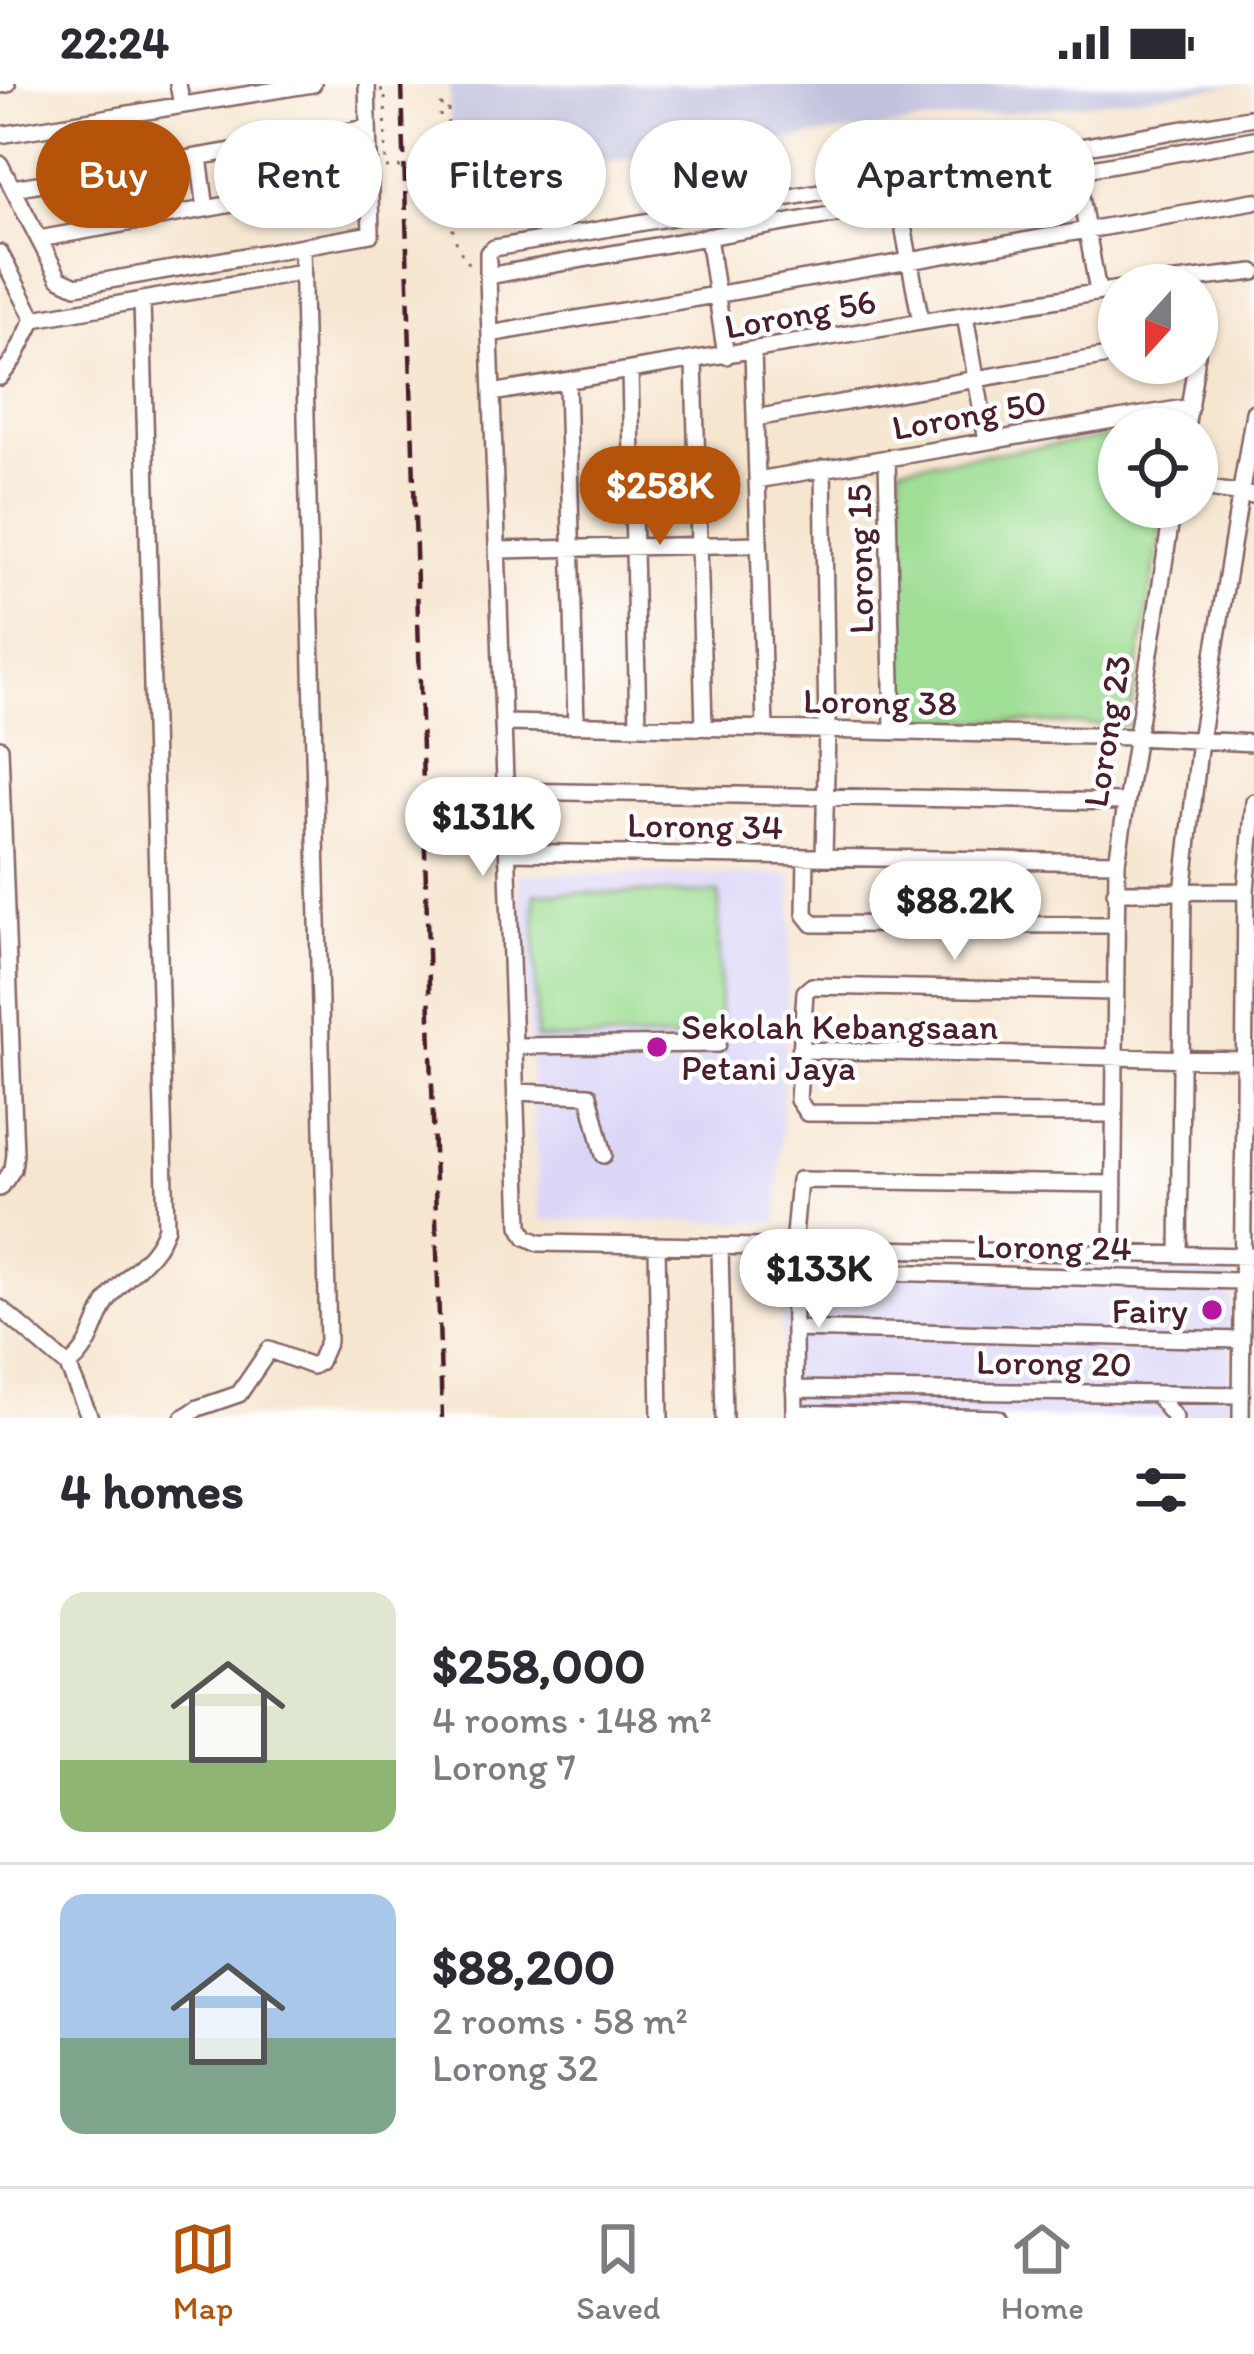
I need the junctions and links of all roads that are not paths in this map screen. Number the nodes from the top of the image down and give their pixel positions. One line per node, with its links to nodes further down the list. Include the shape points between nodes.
1 (178, 84): 4 (street)
2 (313, 84): 4 (street)
3 (367, 84): 6 (street)
4 (182, 105): 8 (street)
5 (1254, 117): 7 (street)
6 (368, 120)
7 (1215, 123): 10 (street); 11 (street)
8 (0, 135)
9 (1254, 139): 11 (street)
10 (1095, 142)
11 (1219, 145): 15 (street)
12 (214, 154): 13 (street)
13 (199, 157): 16 (street); 20 (street)
14 (0, 164): 16 (street)
15 (1095, 166)
16 (13, 188): 27 (street)
17 (815, 191): 33 (street, via 492,248)
18 (1254, 201): 25 (street)
19 (214, 208): 20 (street)
20 (206, 209): 27 (street)
21 (815, 218): 26 (street)
22 (371, 228): 28 (street)
23 (903, 228): 30 (street)
24 (1087, 228): 25 (street)
25 (1088, 231): 30 (street); 35 (street)
26 (707, 237): 33 (street); 36 (street)
27 (39, 239): 28 (street, via 59,278 76,286)
28 (302, 248): 31 (street)
29 (0, 255): 39 (street)
30 (909, 262): 36 (street); 40 (street)
31 (302, 272): 37 (street); 124 (street, via 328,1341 312,1366 269,1350 239,1394)
32 (1254, 272): 34 (street)
33 (488, 276): 41 (street)
34 (1218, 277)
35 (1098, 292): 38 (street, Lorong 56)
36 (716, 295): 41 (street); 43 (street)
37 (142, 300): 39 (street); 114 (street, via 166,1226)
38 (965, 315): 40 (street, Lorong 56); 48 (street)
39 (34, 319): 47 (street)
40 (921, 322): 42 (street, Lorong 56)
41 (490, 334): 51 (street)
42 (753, 352): 43 (street, Lorong 56); 54 (street)
43 (726, 356): 45 (street, Lorong 56)
44 (1098, 358): 48 (street)
45 (694, 361): 46 (street, Lorong 56); 63 (street)
46 (630, 371): 49 (street, Lorong 56); 64 (street)
47 (0, 376)
48 (977, 379): 54 (street); 55 (street)
49 (567, 381): 51 (street, Lorong 56); 65 (street)
50 (1193, 384): 52 (street)
51 (492, 393): 66 (street)
52 (1190, 407): 55 (street, Lorong 50)
53 (1254, 412): 60 (street)
54 (755, 418): 58 (street)
55 (987, 441): 56 (street, Lorong 50)
56 (887, 458): 57 (street, Lorong 50); 73 (street, Lorong 15)
57 (823, 468): 58 (street, Lorong 50); 72 (street)
58 (757, 480): 62 (street)
59 (1218, 490): 60 (street)
60 (1248, 495): 75 (street)
61 (1169, 528): 74 (street, Lorong 23)
62 (759, 544): 63 (street); 71 (street)
63 (699, 546): 64 (street); 70 (street)
64 (634, 547): 65 (street); 69 (street)
65 (572, 548): 66 (street); 68 (street)
66 (498, 550): 67 (street)
67 (505, 723): 68 (street, Lorong 38); 79 (street)
68 (576, 725): 69 (street, Lorong 38)
69 (638, 726): 70 (street, Lorong 38)
70 (704, 728): 71 (street, Lorong 38)
71 (765, 729): 72 (street, Lorong 38)
72 (827, 730): 73 (street, Lorong 38); 80 (street)
73 (893, 731): 74 (street, Lorong 38)
74 (1135, 737): 75 (street, Lorong 38); 81 (street, Lorong 23)
75 (1200, 740): 76 (street, Lorong 38); 89 (street)
76 (1254, 743)
77 (0, 748): 78 (street)
78 (1, 787): 102 (street, via 15,1154)
79 (508, 791): 80 (street); 83 (street)
80 (826, 797): 81 (street); 84 (street)
81 (1124, 802): 86 (street, Lorong 23)
82 (1254, 802): 87 (street)
83 (508, 852): 85 (street, Lorong 34); 93 (street)
84 (824, 856): 85 (street, Lorong 34); 86 (street, Lorong 34)
85 (806, 857): 90 (street, via 805,914 813,924)
86 (1117, 862): 88 (street, Lorong 23)
87 (1246, 891): 89 (street); 97 (street)
88 (1115, 892): 89 (street); 90 (street, Lorong 23)
89 (1184, 893): 96 (street)
90 (1115, 925): 91 (street, Lorong 23)
91 (1114, 992): 94 (street, via 807,987); 95 (street, Lorong 23)
92 (718, 1044): 93 (street)
93 (514, 1046): 98 (street)
94 (800, 1050): 95 (street); 99 (street, via 806,1113)
95 (1114, 1059): 96 (street); 99 (street, Lorong 23)
96 (1180, 1059): 97 (street); 107 (street)
97 (1243, 1060): 108 (street)
98 (516, 1092): 100 (street, via 589,1095); 103 (street, Lorong 24, via 526,1237)
99 (1114, 1114): 101 (street, Lorong 23)
100 (604, 1155)
101 (1114, 1184): 104 (street, via 804,1178); 106 (street, Lorong 23)
102 (0, 1188)
103 (657, 1246): 105 (street, Lorong 24); 125 (street)
104 (793, 1246): 105 (street, Lorong 24); 106 (street, Lorong 24); 109 (street)
105 (720, 1247): 126 (street)
106 (1113, 1253): 107 (street, Lorong 24)
107 (1178, 1255): 108 (street, Lorong 24)
108 (1247, 1256): 110 (street)
109 (793, 1270): 110 (street, Lorong 24); 112 (street)
110 (1246, 1287): 113 (street)
111 (0, 1308): 114 (street)
112 (794, 1329): 113 (street); 115 (street)
113 (1241, 1340): 118 (street)
114 (68, 1366): 123 (street)
115 (794, 1389): 116 (street, Lorong 20); 119 (street)
116 (982, 1391): 117 (street, Lorong 20); 128 (street)
117 (1156, 1394): 118 (street, Lorong 20); 129 (street)
118 (1241, 1395): 130 (street)
119 (795, 1416): 120 (street, Lorong 20)
120 (818, 1416): 121 (street, Lorong 20)
121 (880, 1417): 122 (street, Lorong 20)
122 (937, 1417): 127 (street, Lorong 20)
123 (90, 1418)
124 (183, 1418)
125 (660, 1418)
126 (724, 1418)
127 (959, 1418): 128 (street, Lorong 20)
128 (1002, 1418)
129 (1175, 1418)
130 (1241, 1418)

